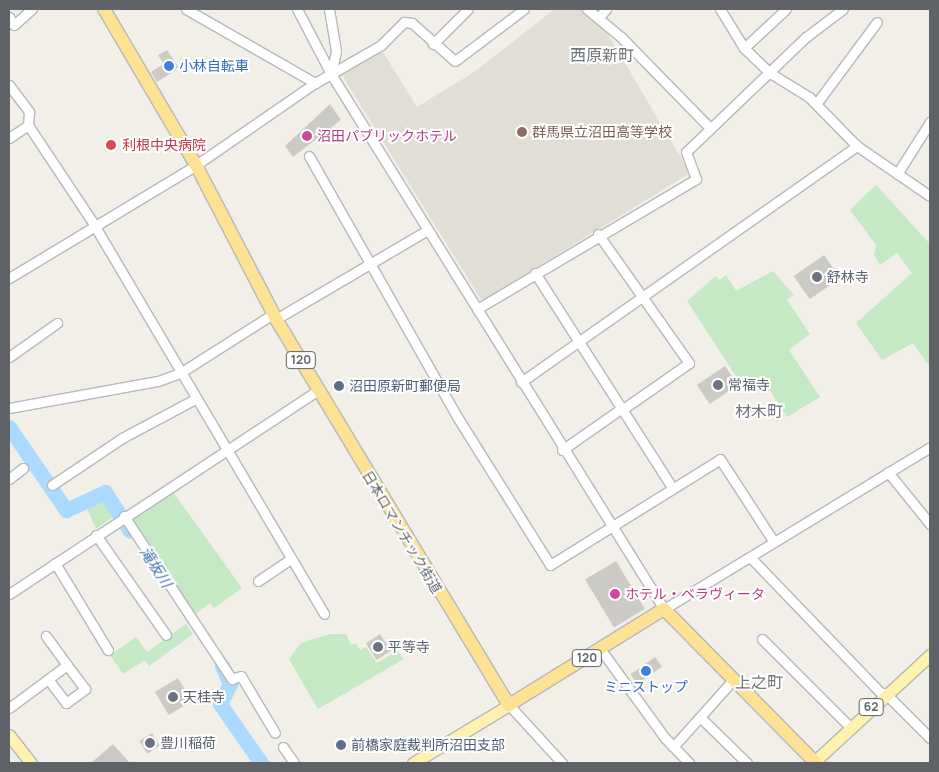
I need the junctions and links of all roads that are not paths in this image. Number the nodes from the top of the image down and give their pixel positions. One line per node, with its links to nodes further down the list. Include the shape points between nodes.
1 (32, 9): 13 (street, via 14,24)
2 (104, 9): 29 (highway, 日本ロマンチック街道 / 120)
3 (186, 9): 20 (street)
4 (297, 9): 19 (street)
5 (329, 9): 19 (street, via 336,51)
6 (468, 9): 16 (street)
7 (524, 9): 16 (street, via 460,61)
8 (586, 9): 14 (street)
9 (606, 9): 14 (street)
10 (786, 9): 17 (street)
11 (843, 9): 18 (street, via 806,37)
12 (723, 11): 17 (street)
13 (9, 17)
14 (599, 17): 25 (street)
15 (877, 22): 22 (street)
16 (433, 44): 19 (street, via 412,23 404,22 381,44)
17 (744, 48): 18 (street)
18 (770, 73): 22 (street); 25 (street)
19 (332, 74): 20 (street); 33 (street)
20 (315, 84): 29 (street)
21 (9, 86): 24 (street, via 28,112)
22 (816, 104): 27 (street)
23 (930, 122): 30 (street)
24 (28, 126): 26 (street); 32 (street)
25 (709, 127): 34 (street, via 686,152 696,179)
26 (9, 138)
27 (856, 146): 30 (street); 38 (street)
28 (309, 156): 35 (street)
29 (196, 166): 32 (street); 40 (highway, 日本ロマンチック街道 / 120)
30 (897, 174): 31 (street)
31 (930, 196)
32 (93, 223): 37 (street); 44 (street)
33 (428, 230): 35 (street); 39 (street)
34 (598, 234): 36 (street); 38 (street)
35 (370, 264): 40 (street); 60 (street, via 456,415 550,565)
36 (536, 273): 39 (street); 42 (street)
37 (9, 278)
38 (644, 298): 42 (street); 49 (street, via 689,363)
39 (477, 309): 45 (street)
40 (275, 316): 44 (street); 46 (highway, 日本ロマンチック街道 / 120)
41 (57, 323): 43 (street)
42 (580, 342): 45 (street); 49 (street)
43 (9, 357)
44 (180, 373): 47 (street); 48 (street, via 158,382)
45 (521, 382): 52 (street)
46 (318, 390): 51 (street); 80 (highway, 日本ロマンチック街道 / 120)
47 (195, 399): 51 (street); 56 (street, via 122,438)
48 (9, 408)
49 (622, 408): 52 (street); 57 (street)
50 (930, 447): 54 (street)
51 (224, 450): 58 (street); 64 (street)
52 (562, 450): 60 (street)
53 (23, 468): 55 (street)
54 (888, 472): 59 (street); 62 (street)
55 (9, 479)
56 (52, 485)
57 (672, 487): 60 (street); 62 (street, via 720,459)
58 (121, 518): 61 (street); 84 (street, via 233,678 242,676)
59 (930, 524)
60 (610, 527): 68 (street)
61 (96, 535): 65 (street); 70 (street)
62 (774, 542): 63 (street)
63 (750, 557): 68 (street); 79 (street)
64 (289, 560): 66 (street); 69 (street)
65 (55, 563): 67 (street); 73 (street)
66 (258, 581)
67 (9, 594)
68 (664, 609): 74 (highway, 120); 78 (highway)
69 (324, 614)
70 (166, 635)
71 (46, 636): 76 (street)
72 (762, 639): 83 (street)
73 (108, 650)
74 (600, 650): 80 (highway, 120); 88 (street)
75 (930, 655): 79 (main road, 62)
76 (67, 665): 77 (street); 77 (street, via 84,689 66,703)
77 (48, 679): 81 (street)
78 (734, 680): 82 (street); 96 (highway)
79 (884, 694): 83 (main road, 62); 86 (street)
80 (509, 705): 89 (main road); 93 (street)
81 (9, 708)
82 (700, 717): 88 (street); 95 (street)
83 (850, 727): 96 (main road, 62)
84 (275, 733)
85 (9, 735): 90 (main road)
86 (930, 738)
87 (283, 747): 91 (street)
88 (673, 747): 94 (street)
89 (428, 759): 92 (main road)
90 (31, 763)
91 (294, 763)
92 (413, 763)
93 (562, 763)
94 (689, 763)
95 (747, 763)
96 (814, 763)

